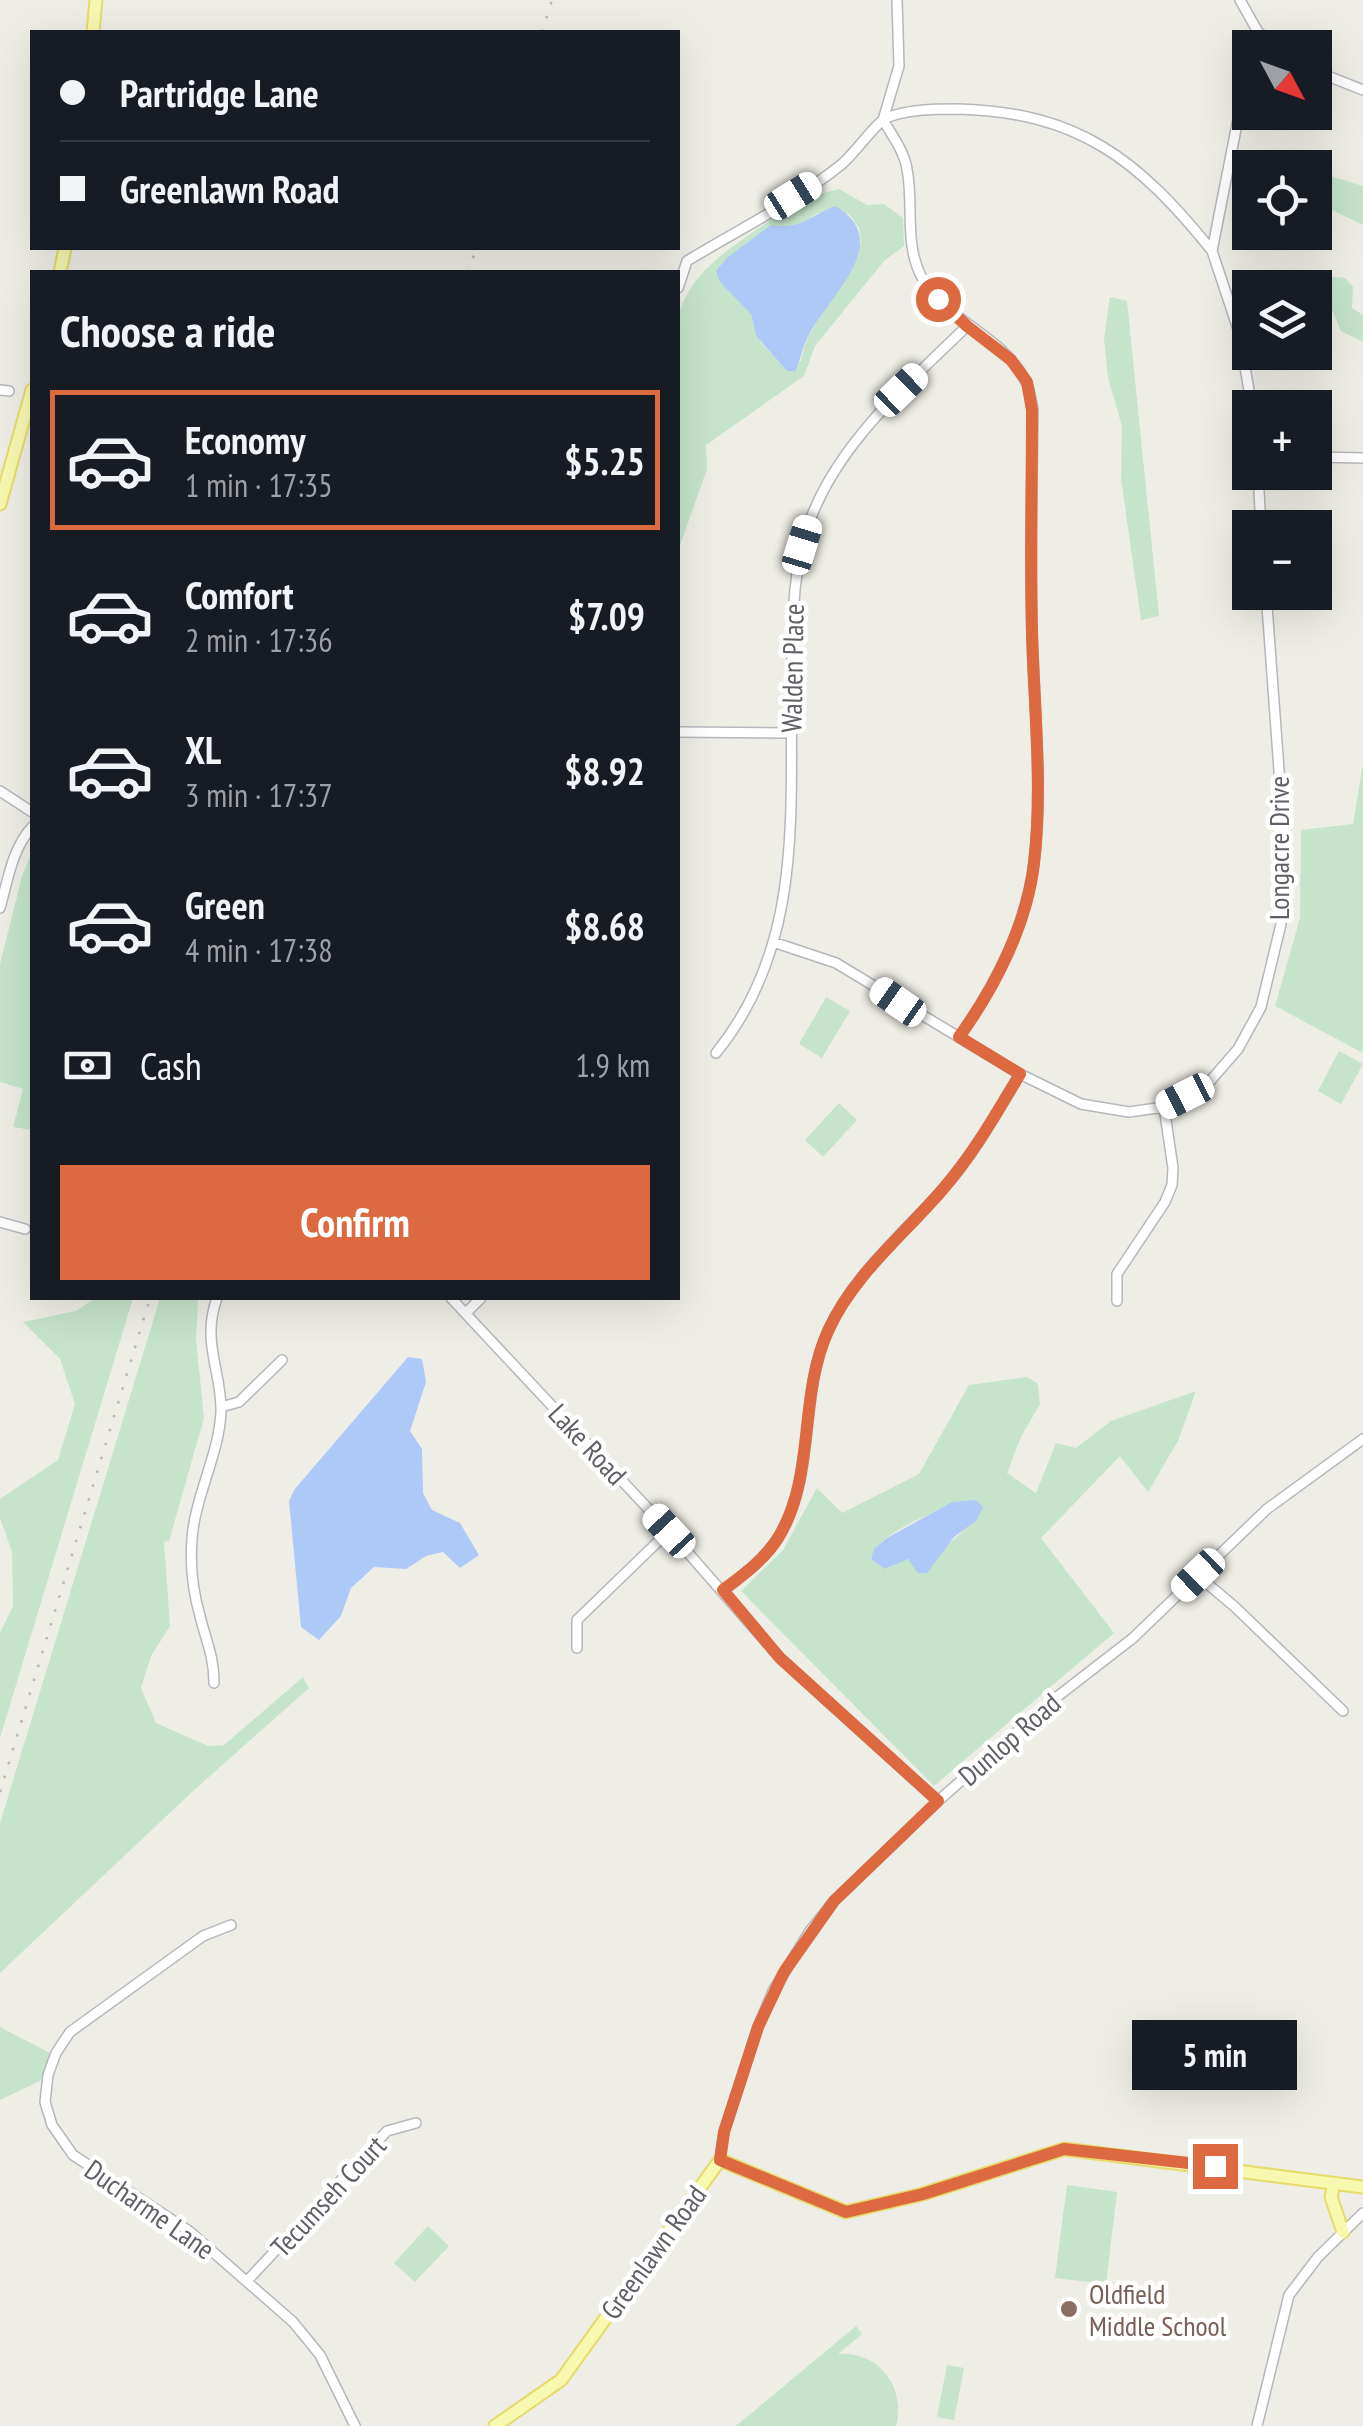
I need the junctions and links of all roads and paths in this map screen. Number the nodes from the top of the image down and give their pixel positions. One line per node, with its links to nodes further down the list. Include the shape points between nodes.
1 (96, 0): 4 (main road)
2 (896, 0): 8 (street, via 899,66)
3 (1240, 0): 5 (street)
4 (93, 30)
5 (1257, 30)
6 (1332, 78): 7 (street)
7 (1363, 90)
8 (883, 120): 10 (street, via 927,109 973,110 1031,116 1074,131 1135,169); 11 (street, via 831,172 688,261); 12 (street, via 907,166 910,246 922,277)
9 (1236, 130): 10 (street)
10 (1212, 251): 13 (street)
11 (680, 283)
12 (967, 326): 20 (street, Walden Place, via 866,428 810,522 795,568); 26 (street, via 1011,360 1027,382 1032,410 1037,813 1034,865 1013,938)
13 (1249, 390)
14 (30, 397): 17 (main road)
15 (1332, 457): 16 (street)
16 (1363, 458)
17 (0, 504)
18 (1267, 610): 29 (street, Longacre Drive, via 1284,825 1276,952 1260,1007 1238,1049 1211,1080)
19 (680, 732): 20 (street)
20 (790, 733): 25 (street, Walden Place, via 788,849)
21 (0, 792): 22 (street)
22 (30, 811)
23 (30, 830): 24 (street)
24 (0, 908)
25 (776, 942): 26 (street, Longacre Drive, via 836,963); 27 (street, Walden Place, via 754,998)
26 (959, 1037): 28 (street, Longacre Drive)
27 (716, 1053)
28 (1020, 1074): 29 (street, Longacre Drive, via 1104,1110); 42 (street, via 975,1150 839,1309 814,1373 794,1506 757,1564)
29 (1164, 1107): 35 (street, via 1172,1185 1117,1274)
30 (0, 1222): 31 (street)
31 (24, 1229)
32 (217, 1300): 38 (street, via 210,1352)
33 (453, 1300): 36 (street, Lake Road)
34 (479, 1300): 36 (street)
35 (1117, 1302)
36 (466, 1313): 40 (street, Lake Road)
37 (282, 1360): 38 (street, via 239,1402)
38 (221, 1407): 44 (street, via 192,1537 196,1599)
39 (1363, 1439): 41 (street, Dunlop Road, via 1267,1509)
40 (669, 1531): 42 (street, Lake Road); 43 (street, via 578,1620)
41 (1198, 1575): 45 (street); 46 (street, Dunlop Road)
42 (723, 1590): 46 (street, Lake Road, via 780,1658)
43 (577, 1648)
44 (214, 1683)
45 (1342, 1711)
46 (938, 1801): 49 (street, Dunlop Road, via 834,1901 784,1972 758,2027)
47 (231, 1925): 54 (street, Ducharme Lane, via 203,1936 70,2032 52,2064 45,2102 73,2155 189,2231)
48 (416, 2123): 54 (street, Tecumseh Court, via 388,2131)
49 (720, 2160): 50 (main road, Greenlawn Road, via 846,2212 1064,2149); 56 (main road, Greenlawn Road, via 560,2380)
50 (1334, 2184): 51 (main road, Greenlawn Road); 53 (main road, via 1331,2197)
51 (1363, 2188)
52 (1363, 2213): 53 (street)
53 (1343, 2232): 57 (street, via 1289,2295)
54 (247, 2281): 55 (street, Ducharme Lane, via 308,2338)
55 (355, 2426)
56 (494, 2426)
57 (1257, 2426)

